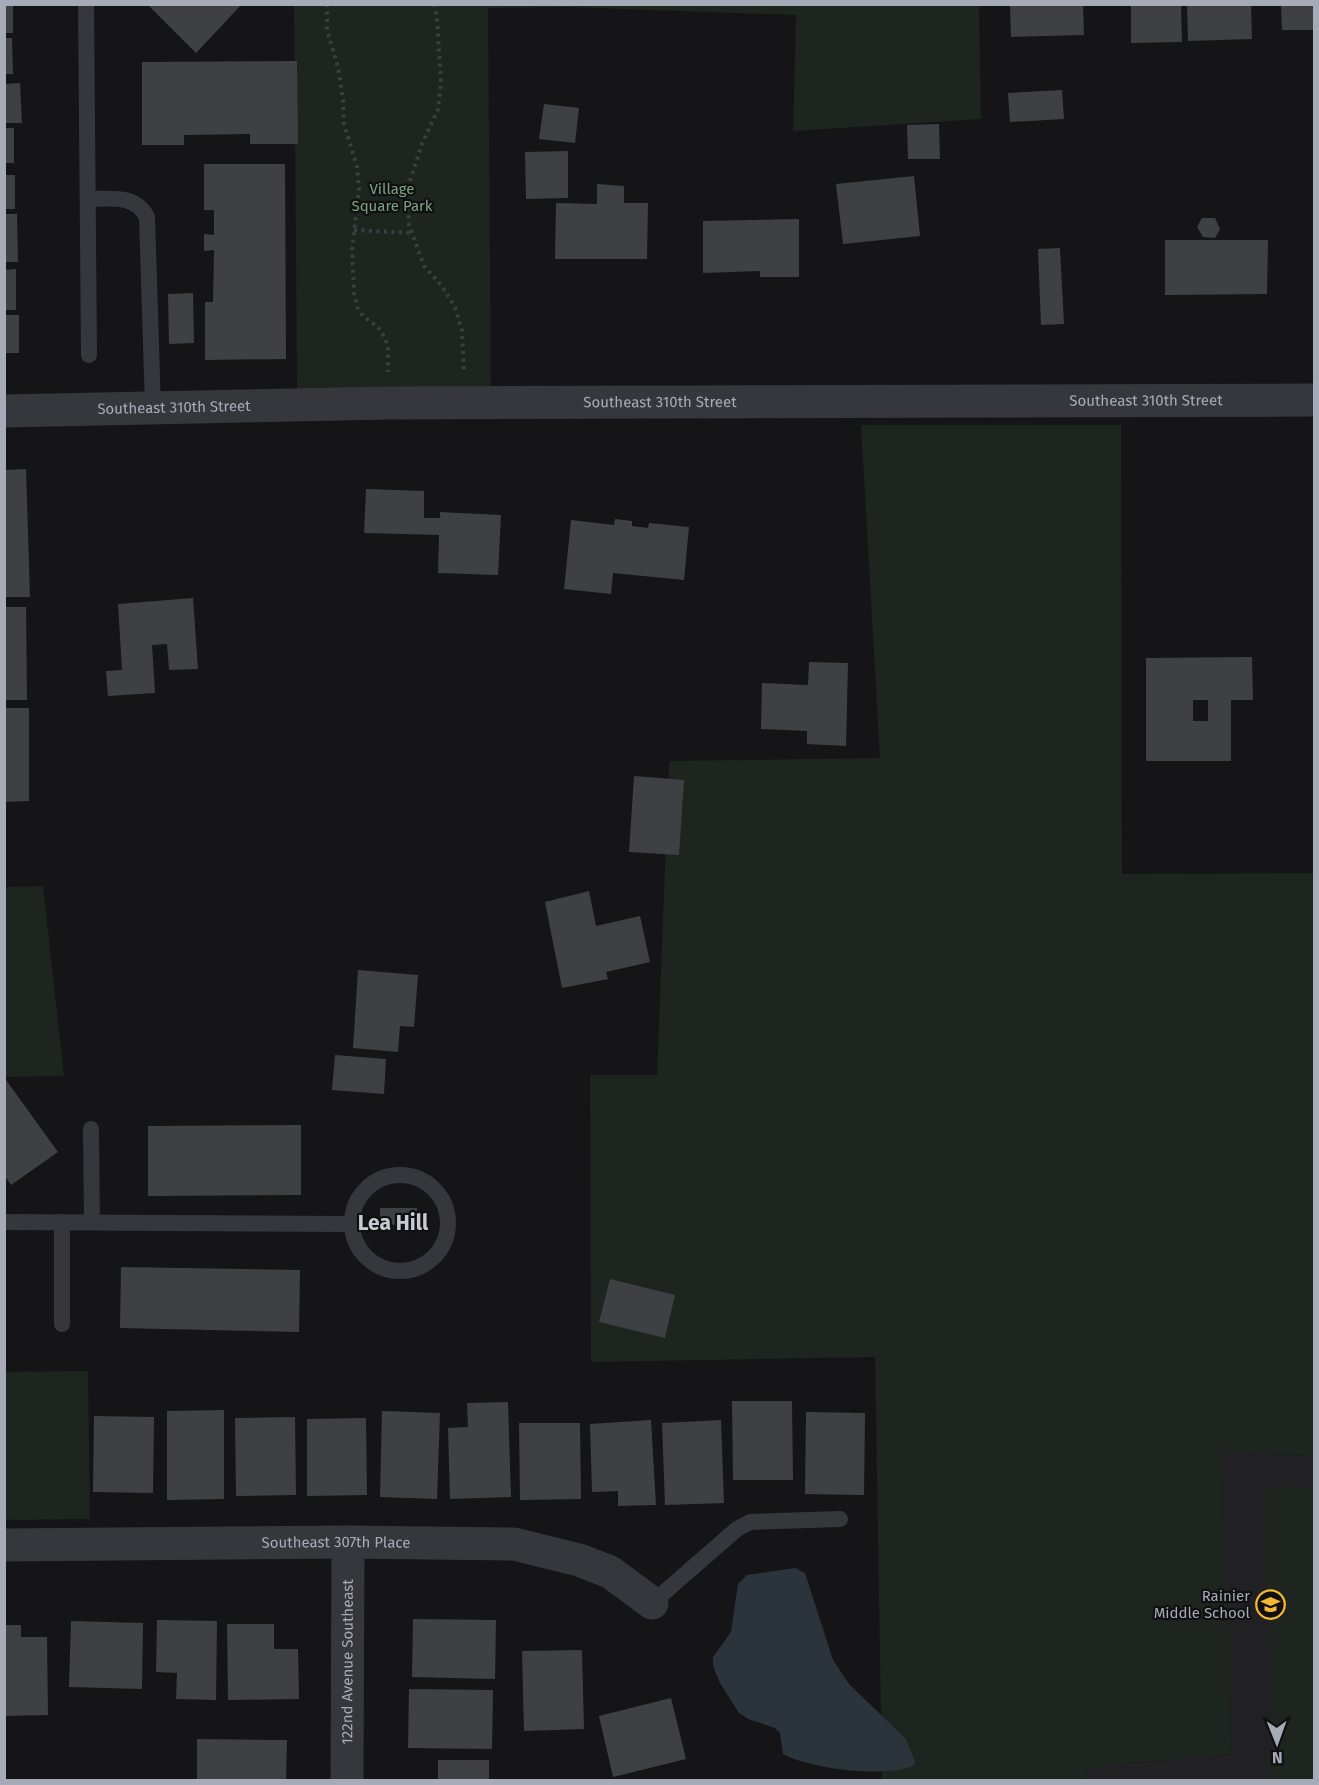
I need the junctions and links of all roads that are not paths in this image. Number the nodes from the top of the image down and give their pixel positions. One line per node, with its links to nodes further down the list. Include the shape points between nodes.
1 (86, 4): 2 (lane)
2 (88, 198): 3 (lane); 5 (lane, via 132,201 147,217)
3 (89, 356)
4 (1314, 400): 5 (street, Southeast 310th Street, via 389,403)
5 (153, 408): 6 (street, Southeast 310th Street)
6 (4, 411)
7 (91, 1129): 10 (lane)
8 (4, 1222): 9 (lane)
9 (62, 1222): 10 (lane); 12 (lane)
10 (92, 1222): 11 (lane)
11 (352, 1224): 11 (lane, via 354,1239 367,1258 386,1270 401,1272 430,1262 447,1237 449,1222 446,1206 424,1180 391,1175 375,1181 363,1192 354,1207)
12 (62, 1324)
13 (840, 1519): 16 (lane, via 750,1522)
14 (348, 1542): 15 (street, Southeast 307th Place); 16 (street, Southeast 307th Place, via 514,1544 610,1572); 17 (street, 122nd Avenue Southeast)
15 (4, 1545)
16 (652, 1603)
17 (347, 1780)

